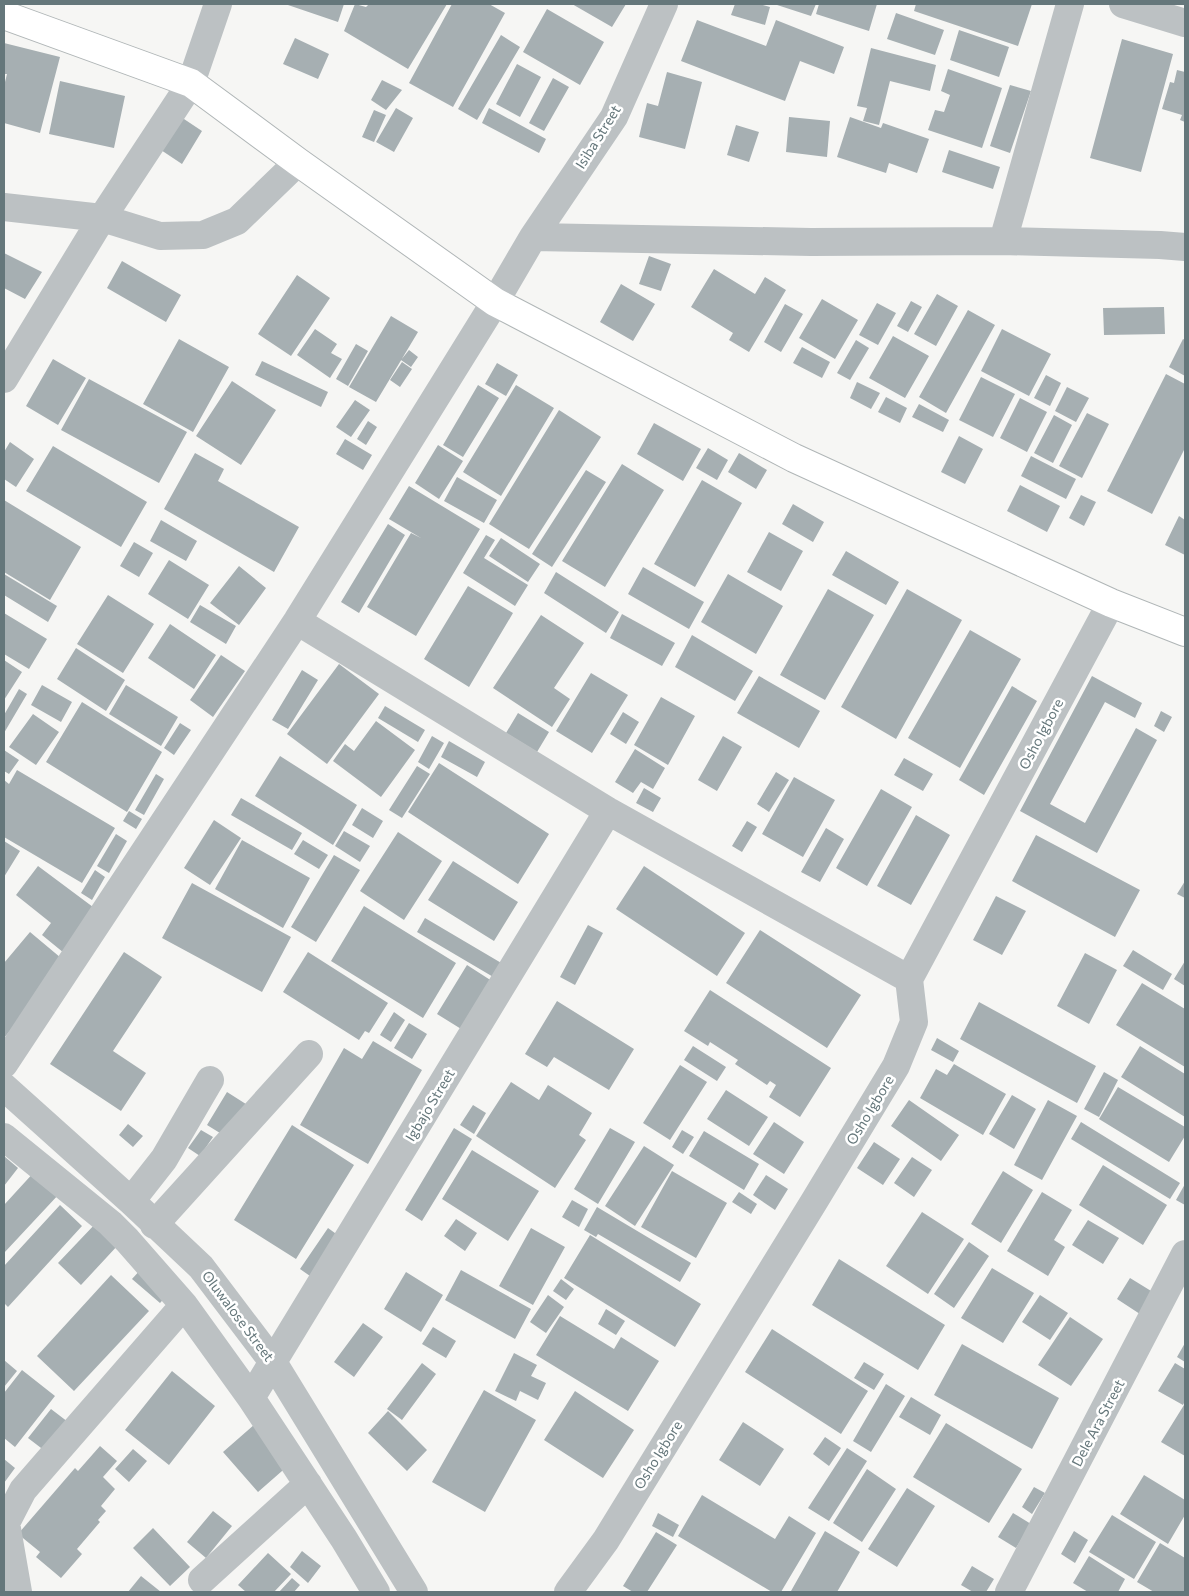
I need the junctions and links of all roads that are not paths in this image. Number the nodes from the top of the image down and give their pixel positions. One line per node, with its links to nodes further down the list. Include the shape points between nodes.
1 (218, 4): 7 (street)
2 (664, 4): 11 (street, Isiba Street, via 614,116)
3 (1070, 4): 12 (street)
4 (1123, 4): 6 (street)
5 (4, 15): 7 (main road)
6 (1185, 23)
7 (191, 83): 8 (main road); 10 (street)
8 (298, 162): 10 (street, via 237,221 203,235 160,236); 14 (main road)
9 (4, 207): 10 (street)
10 (102, 218): 15 (street)
11 (533, 237): 12 (street, via 811,242); 14 (street, Isiba Street)
12 (1003, 241): 13 (street)
13 (1185, 248)
14 (495, 302): 16 (main road, via 794,458); 17 (street, Isiba Street)
15 (4, 379)
16 (1112, 602): 18 (main road); 20 (street, Osho Igbore)
17 (297, 622): 19 (street); 22 (street, Isiba Street)
18 (1185, 632)
19 (608, 811): 20 (street); 30 (street, Igbajo Street)
20 (909, 979): 37 (street, Osho Igbore, via 914,1022 896,1066 606,1540)
21 (309, 1054): 27 (street)
22 (4, 1064)
23 (210, 1080): 26 (street, via 164,1159)
24 (4, 1087): 26 (street, Oluwalose Street)
25 (4, 1137): 29 (street, via 110,1223)
26 (131, 1201): 27 (street, Oluwalose Street)
27 (154, 1225): 30 (street, Oluwalose Street, via 201,1267)
28 (1185, 1254): 38 (street, Dele Ara Street)
29 (184, 1305): 31 (street); 34 (street, via 23,1490 6,1523)
30 (273, 1362): 31 (street, Igbajo Street); 36 (street, Oluwalose Street)
31 (251, 1398): 32 (street)
32 (308, 1484): 33 (street); 35 (street)
33 (202, 1580)
34 (18, 1592)
35 (376, 1592)
36 (414, 1592)
37 (568, 1592)
38 (1009, 1592)

